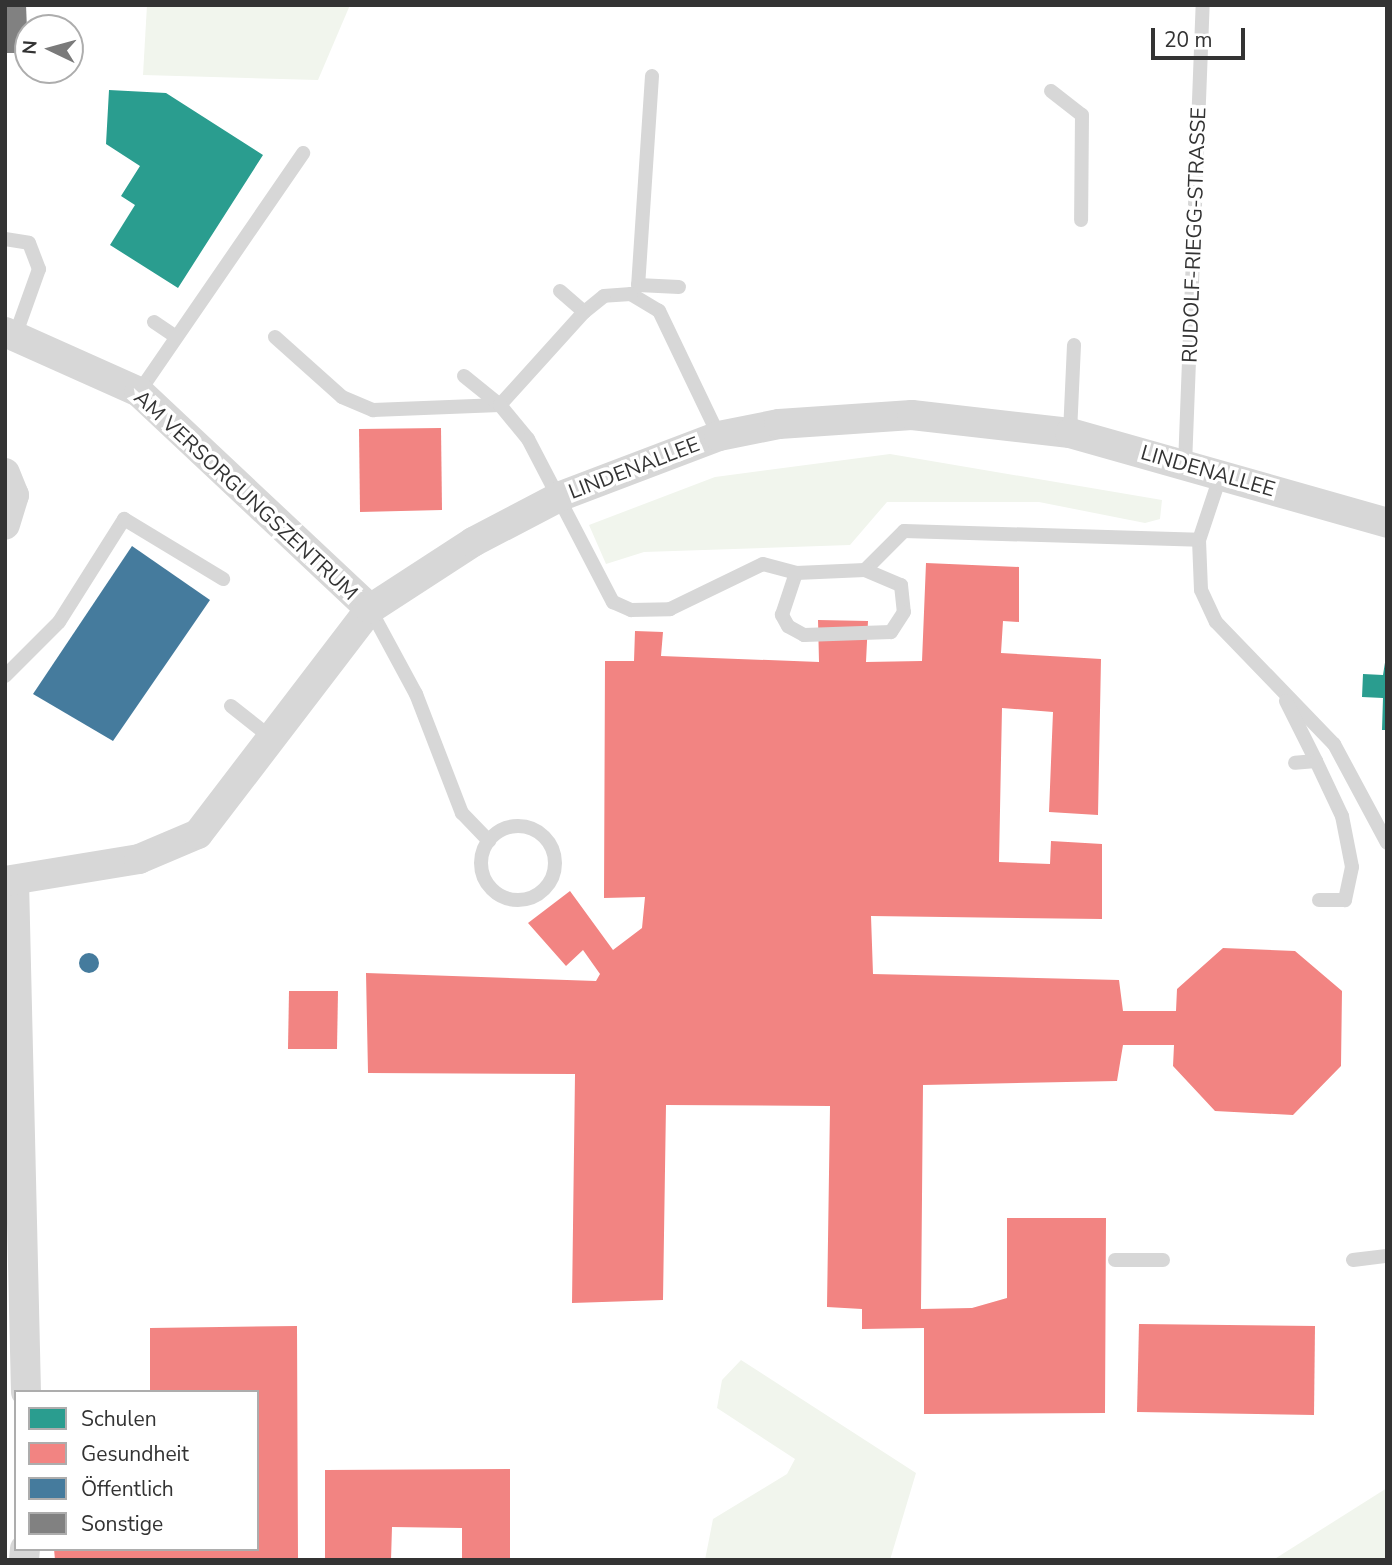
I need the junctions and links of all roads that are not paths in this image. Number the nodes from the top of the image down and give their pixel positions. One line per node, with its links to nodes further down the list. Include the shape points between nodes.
1 (1203, 5): 21 (lane, RUDOLF-RIEGG-STRASSE)
2 (652, 76): 8 (lane)
3 (1051, 91): 5 (lane, via 1082,115)
4 (303, 153): 13 (lane)
5 (1082, 220)
6 (5, 239): 12 (lane, via 29,243 39,269)
7 (679, 287): 8 (lane)
8 (637, 290): 10 (lane, via 604,296); 20 (lane, via 659,311)
9 (560, 291): 10 (lane)
10 (584, 312): 18 (lane)
11 (154, 322): 13 (lane)
12 (10, 334): 17 (street, AM VERSORGUNGSZENTRUM)
13 (175, 336): 17 (lane)
14 (275, 337): 18 (lane, via 342,397 373,410)
15 (1074, 345): 19 (lane)
16 (464, 376): 18 (lane)
17 (139, 392): 31 (street, AM VERSORGUNGSZENTRUM)
18 (499, 405): 24 (lane, via 528,439)
19 (1070, 433): 20 (street, LINDENALLEE, via 912,415 779,424); 21 (street, LINDENALLEE)
20 (719, 436): 24 (street, LINDENALLEE)
21 (1185, 465): 23 (street, LINDENALLEE)
22 (5, 473): 26 (street, via 14,495)
23 (1221, 474): 25 (street, LINDENALLEE); 27 (lane)
24 (561, 496): 29 (lane, via 603,590 631,610 670,609 763,564); 31 (street, LINDENALLEE, via 473,542)
25 (1387, 523)
26 (5, 525)
27 (1199, 540): 28 (lane, via 904,531); 33 (lane, via 1201,590 1216,622)
28 (865, 570): 29 (lane); 29 (lane, via 888,574 905,597 898,625 881,637 804,635 788,626 782,615)
29 (796, 573)
30 (223, 579): 32 (lane, via 124,519 59,622)
31 (370, 609): 35 (street, LINDENALLEE); 38 (lane, via 416,694 462,813)
32 (5, 676)
33 (1281, 691): 36 (lane); 39 (lane, via 1334,744)
34 (231, 706): 35 (lane)
35 (269, 736): 40 (street, LINDENALLEE, via 198,834 139,859)
36 (1316, 761): 37 (lane); 41 (lane, via 1342,816 1352,867 1345,900)
37 (1295, 763)
38 (489, 841): 38 (lane, via 482,868 493,889 513,899 545,888 555,868 544,836 512,826)
39 (1387, 843)
40 (10, 881): 46 (street, LINDENALLEE, via 19,1086)
41 (1319, 900)
42 (1387, 1256): 45 (lane)
43 (1115, 1260): 44 (lane)
44 (1163, 1260)
45 (1353, 1260)
46 (16, 1290): 47 (street, LINDENALLEE)
47 (19, 1376)

